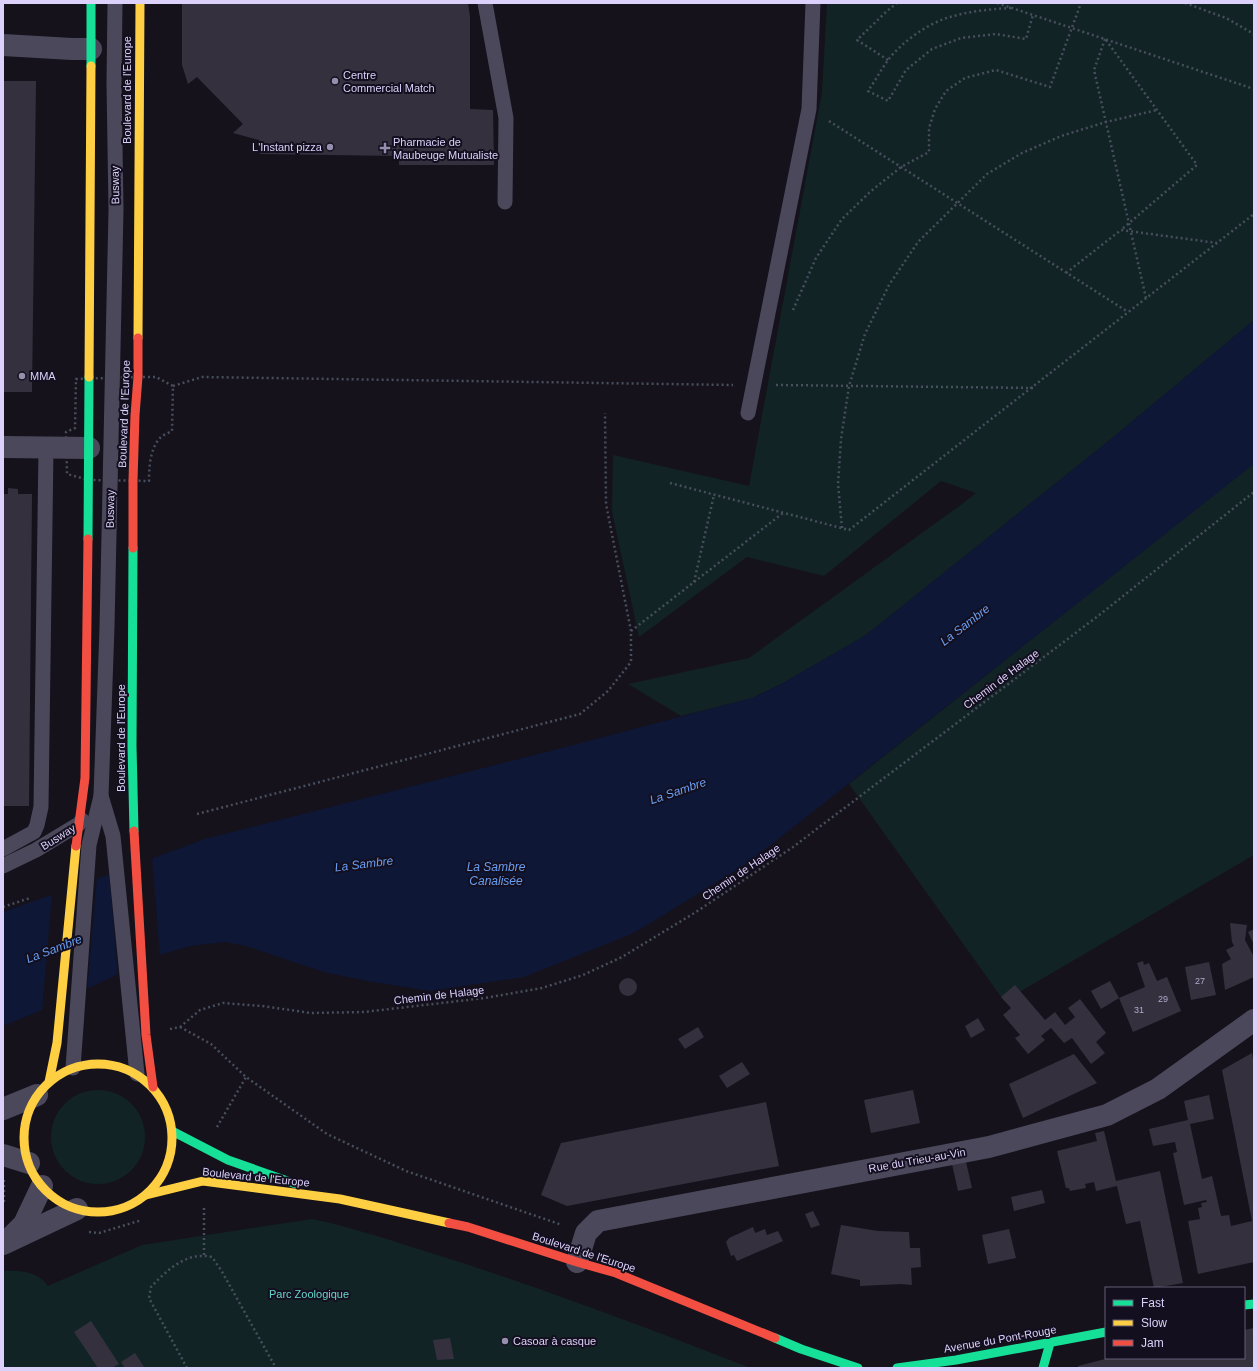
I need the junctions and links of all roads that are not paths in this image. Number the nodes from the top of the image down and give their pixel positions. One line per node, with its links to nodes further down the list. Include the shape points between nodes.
1 (91, 3): 7 (main road)
2 (115, 3): 13 (lane, Busway, via 116,210)
3 (140, 3): 21 (main road, Boulevard de l'Europe, via 138,376 133,481 132,746 146,1035)
4 (486, 3): 8 (lane, via 506,118)
5 (813, 3): 9 (lane, via 809,108)
6 (3, 45): 7 (street)
7 (91, 49): 12 (main road)
8 (505, 202)
9 (748, 413)
10 (3, 447): 11 (street)
11 (46, 448): 12 (street); 16 (lane, via 41,807 34,832)
12 (88, 448): 14 (main road, via 85,778)
13 (101, 796): 14 (lane, Busway); 15 (lane); 20 (lane, via 114,836)
14 (79, 824): 15 (main road); 17 (lane, Busway)
15 (82, 848): 19 (lane); 22 (main road, via 57,1043)
16 (3, 849)
17 (3, 866)
18 (1254, 1020): 32 (street, Rue du Trieu-au-Vin, via 1158,1089 1107,1115 989,1147 598,1221 586,1233)
19 (73, 1068): 20 (main road, via 96,1064 119,1066); 22 (main road)
20 (137, 1074): 21 (main road)
21 (153, 1087): 24 (main road, via 166,1107)
22 (43, 1089): 23 (street); 26 (main road, via 27,1117 24,1140)
23 (3, 1109)
24 (172, 1131): 28 (main road, via 171,1154 161,1177); 29 (main road, Boulevard de l'Europe, via 228,1160)
25 (3, 1155): 26 (street)
26 (29, 1163): 27 (main road)
27 (42, 1186): 30 (main road, via 52,1196); 31 (street, via 24,1224)
28 (146, 1194): 29 (main road, Boulevard de l'Europe, via 203,1181); 30 (main road, via 125,1207 101,1212)
29 (340, 1199): 32 (main road, Boulevard de l'Europe, via 468,1227)
30 (77, 1209): 31 (street)
31 (4, 1244)
32 (578, 1262): 35 (main road, Boulevard de l'Europe, via 616,1273 801,1349)
33 (1105, 1332): 34 (main road, Avenue du Pont-Rouge)
34 (1050, 1343): 36 (main road, Avenue du Pont-Rouge); 37 (main road)
35 (858, 1368)
36 (897, 1368)
37 (1043, 1368)

